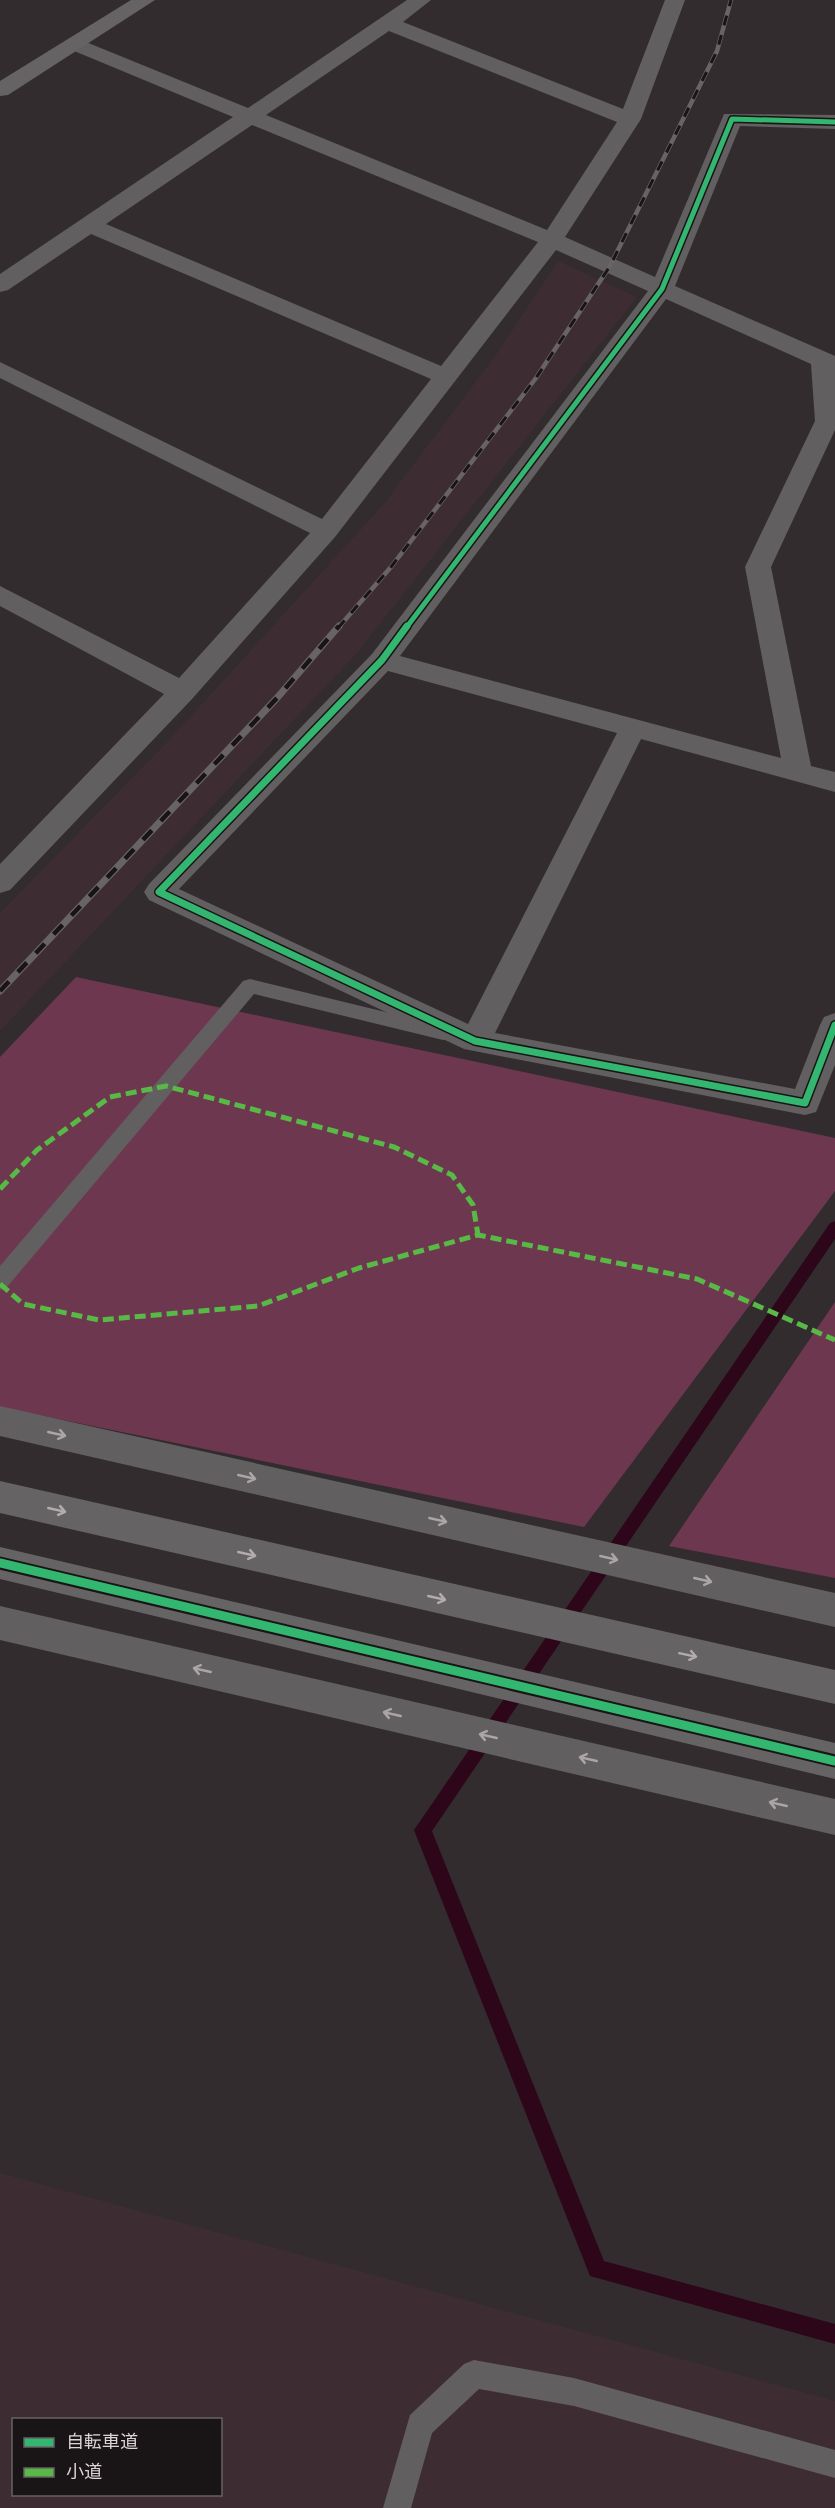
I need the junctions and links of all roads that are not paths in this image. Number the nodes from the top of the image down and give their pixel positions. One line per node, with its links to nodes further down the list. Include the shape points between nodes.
1 (145, 0): 5 (street)
2 (421, 0): 4 (street)
3 (675, 0): 8 (street)
4 (387, 23): 7 (street); 8 (street)
5 (74, 44): 6 (street); 7 (street)
6 (0, 90)
7 (249, 117): 10 (street); 11 (street)
8 (630, 119): 11 (street)
9 (827, 122): 13 (street, via 732,119)
10 (90, 225): 12 (street); 16 (street)
11 (552, 240): 13 (street); 16 (street)
12 (0, 285)
13 (662, 289): 14 (street); 19 (street)
14 (829, 362): 22 (street, via 827,421 758,567)
15 (0, 369): 17 (street)
16 (446, 377): 17 (street)
17 (326, 531): 20 (street)
18 (0, 595): 20 (street)
19 (382, 660): 21 (street); 26 (street, via 159,892)
20 (182, 692): 24 (street)
21 (633, 728): 22 (street); 26 (street)
22 (798, 772): 23 (street)
23 (835, 782)
24 (3, 874)
25 (835, 1025): 26 (street, via 805,1103)
26 (475, 1041): 27 (lane, via 250,986)
27 (0, 1281)
28 (0, 1421): 31 (street, one-way to 31)
29 (0, 1497): 33 (street, one-way to 33)
30 (0, 1563): 34 (street)
31 (835, 1610)
32 (0, 1623): 35 (street, one-way to 32)
33 (835, 1687)
34 (835, 1761)
35 (835, 1817)
36 (835, 2464): 37 (lane, via 574,2392 474,2374 420,2425)
37 (397, 2508)

